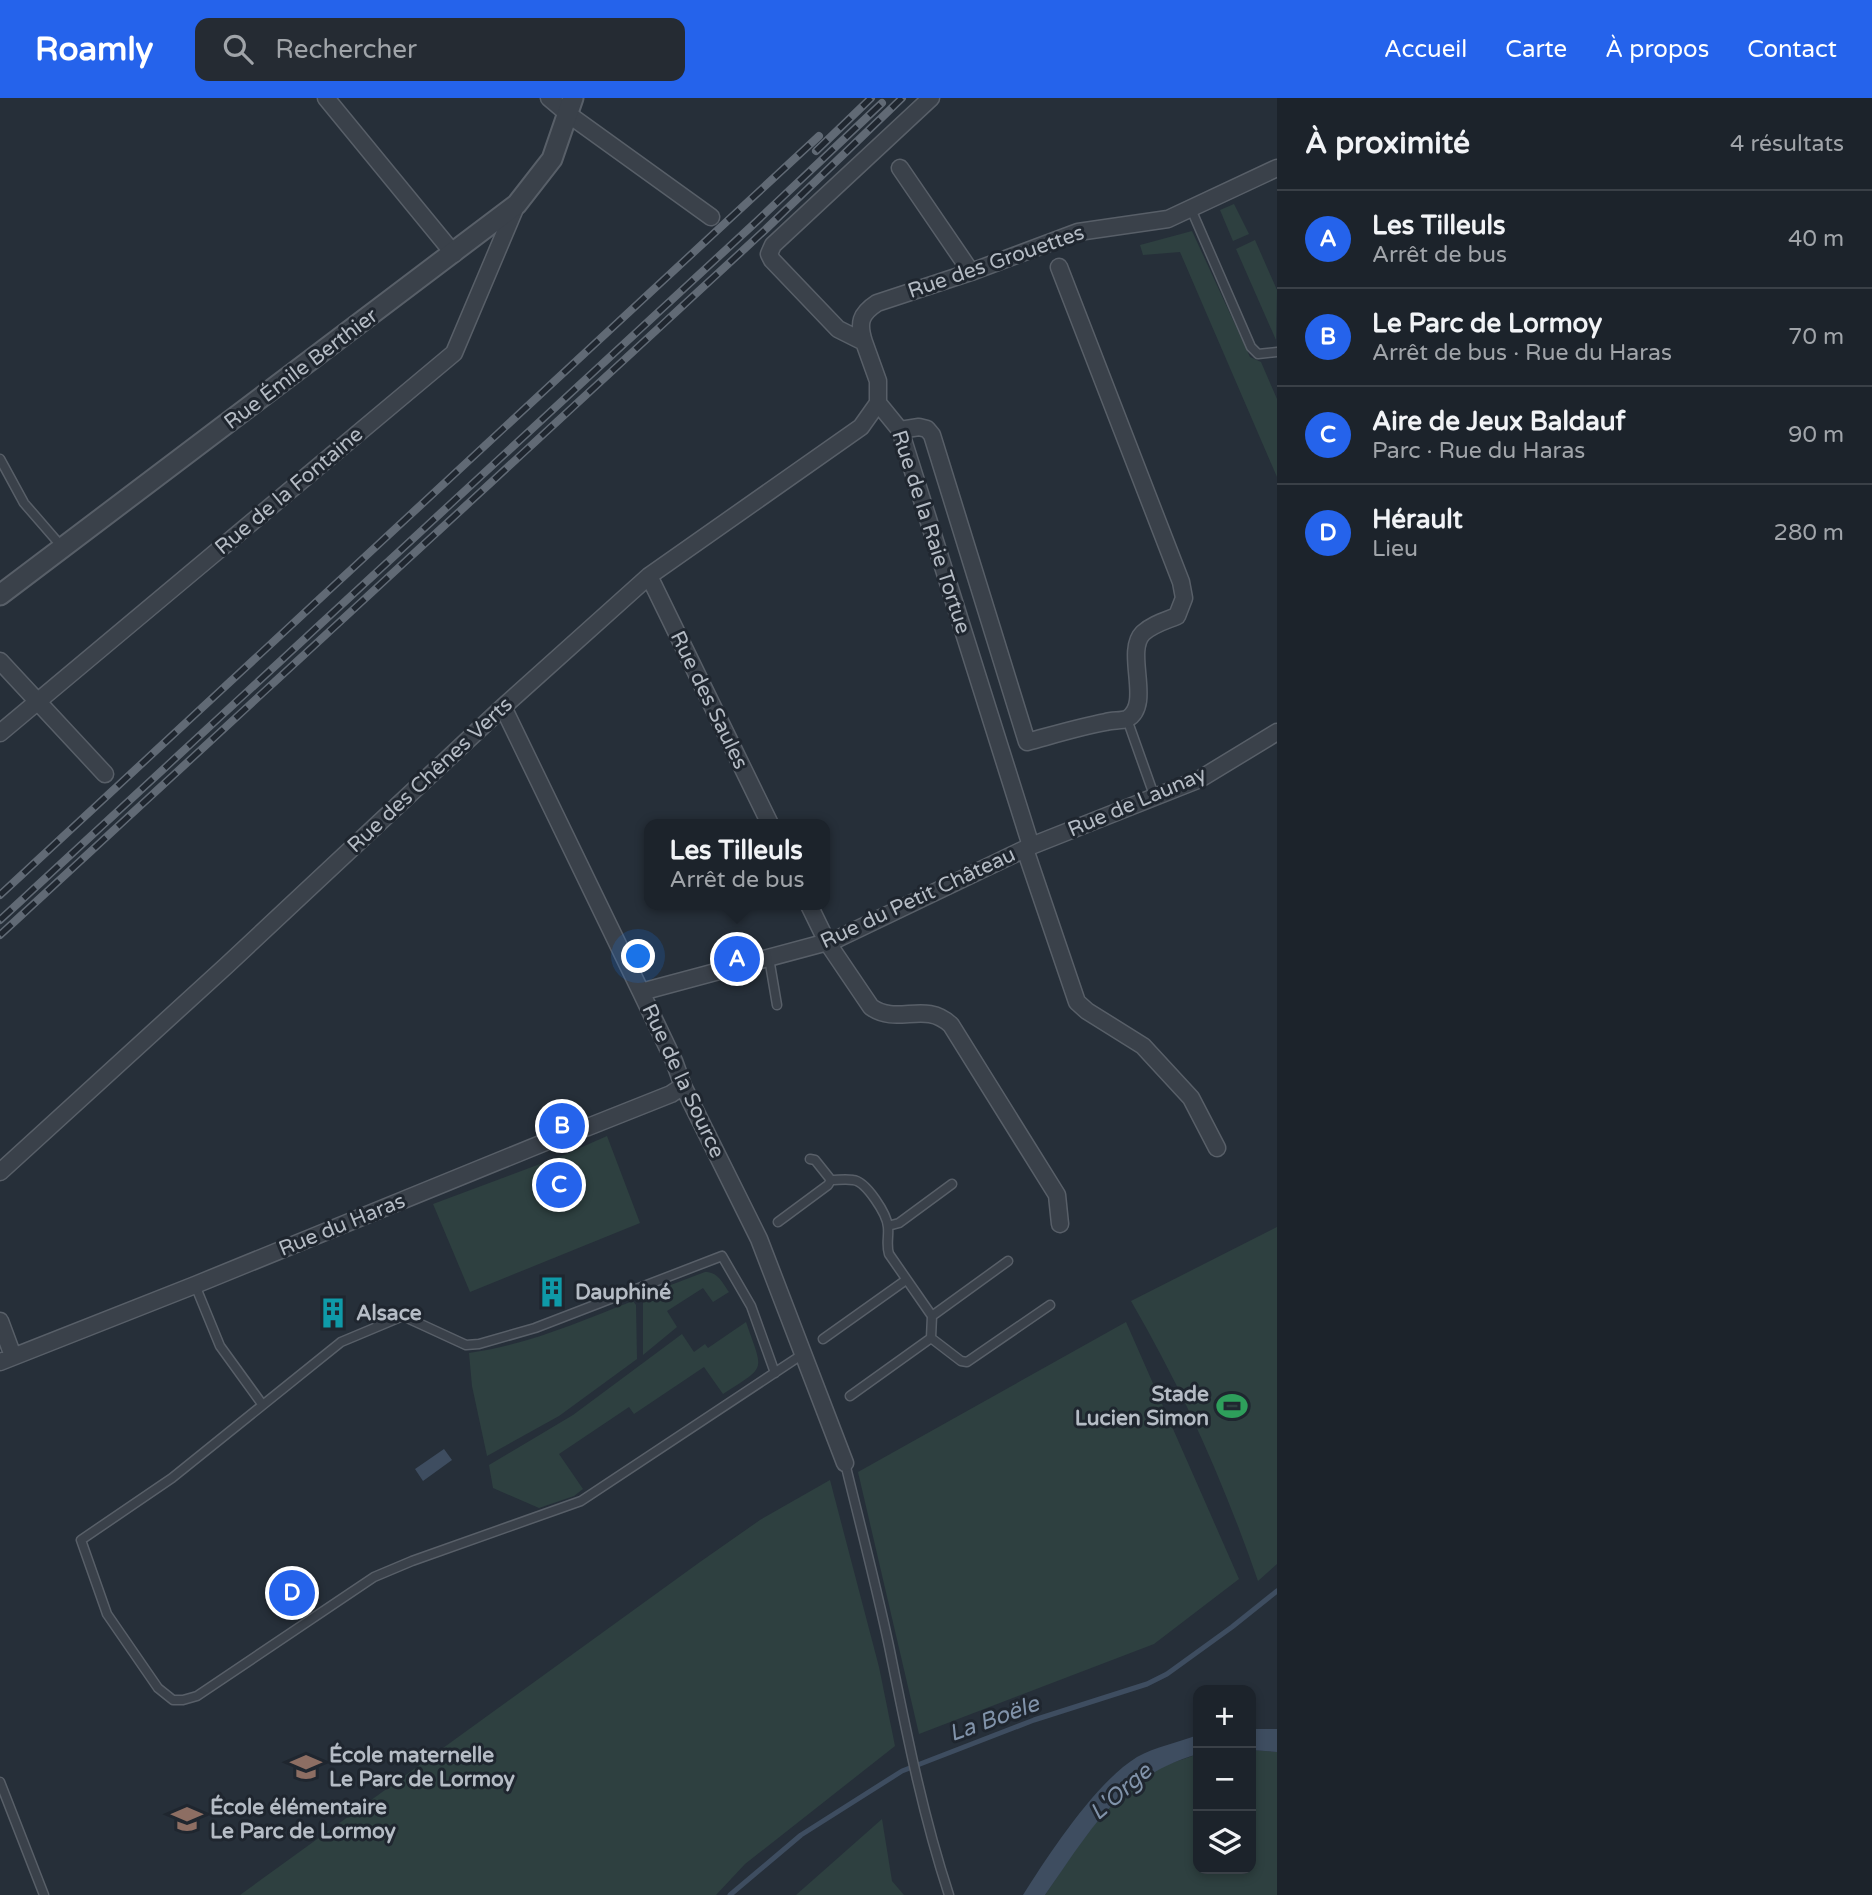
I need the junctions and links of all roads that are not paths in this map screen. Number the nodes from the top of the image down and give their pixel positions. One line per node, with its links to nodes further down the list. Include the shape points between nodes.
1 (326, 98): 10 (street)
2 (549, 98): 4 (street)
3 (931, 98): 13 (street, via 769,251 772,260 838,329)
4 (570, 106): 7 (street, Rue Émile Berthier, via 552,159); 9 (street)
5 (900, 168): 12 (street)
6 (1277, 168): 8 (street, Rue des Grouettes)
7 (517, 204): 10 (street, Rue Émile Berthier); 22 (street, Rue de la Fontaine, via 454,354)
8 (1191, 209): 12 (street, Rue des Grouettes, via 1168,219 1078,232); 14 (lane, via 1251,347 1258,354)
9 (711, 217)
10 (454, 254): 18 (street, Rue Émile Berthier)
11 (1059, 267): 24 (street, via 1184,598 1177,616 1141,635 1136,649 1136,709)
12 (971, 272): 13 (street, Rue des Grouettes, via 866,310 859,327)
13 (864, 342): 15 (street, via 878,381)
14 (1277, 352)
15 (878, 403): 16 (street, Rue de la Raie Tortue); 19 (street, Rue des Chênes Verts, via 861,426)
16 (900, 430): 24 (street, via 919,427 932,435 1027,742); 30 (street, Rue de la Raie Tortue)
17 (0, 459): 18 (lane, via 24,503)
18 (62, 548): 20 (street, Rue Émile Berthier)
19 (649, 576): 23 (street, Rue des Chênes Verts); 29 (street, Rue des Saules)
20 (0, 595)
21 (0, 661): 22 (street)
22 (37, 703): 26 (street, Rue de la Fontaine); 27 (street)
23 (503, 707): 34 (street, Rue de la Source); 39 (street, Rue des Chênes Verts)
24 (1127, 719): 28 (lane)
25 (1277, 732): 28 (street, Rue de Launay, via 1200,779)
26 (0, 733)
27 (105, 774)
28 (1154, 798): 30 (street, Rue de Launay)
29 (768, 819)
30 (1028, 847): 32 (street, Rue du Petit Château); 37 (street, Rue de la Raie Tortue, via 1077,1002 1143,1046 1191,1098)
31 (811, 910): 32 (street)
32 (827, 942): 33 (street, Rue du Petit Château); 43 (street, via 871,1007 881,1014 928,1012 951,1025 1057,1195)
33 (769, 958): 34 (street, Rue du Petit Château); 35 (lane)
34 (641, 992): 36 (street, Rue de la Source)
35 (777, 1005)
36 (683, 1086): 47 (street, Rue du Haras); 53 (street, Rue de la Source, via 759,1239)
37 (1217, 1148)
38 (810, 1158): 40 (lane)
39 (0, 1172)
40 (831, 1180): 42 (lane); 44 (lane, via 863,1183)
41 (952, 1184): 44 (lane, via 899,1223)
42 (778, 1222)
43 (1060, 1224)
44 (888, 1226): 46 (lane, via 889,1254)
45 (1007, 1261): 49 (lane)
46 (906, 1280): 49 (lane); 52 (lane)
47 (195, 1285): 54 (street, Rue du Haras); 57 (lane, via 220,1346)
48 (1049, 1305): 51 (lane, via 967,1362)
49 (932, 1316): 51 (lane)
50 (0, 1321): 54 (street)
51 (931, 1338): 56 (lane)
52 (823, 1339)
53 (803, 1354): 55 (lane); 58 (street, Rue de la Source)
54 (7, 1359)
55 (775, 1373): 57 (lane, via 751,1306 722,1256 548,1323 479,1344 466,1345 402,1317 341,1342); 57 (lane, via 582,1501 374,1577 197,1696 173,1700 158,1688 107,1614 81,1540 172,1478)
56 (850, 1395)
57 (262, 1404)
58 (845, 1464): 61 (lane, via 931,1841)
59 (0, 1783): 60 (lane)
60 (44, 1895)
61 (949, 1895)

